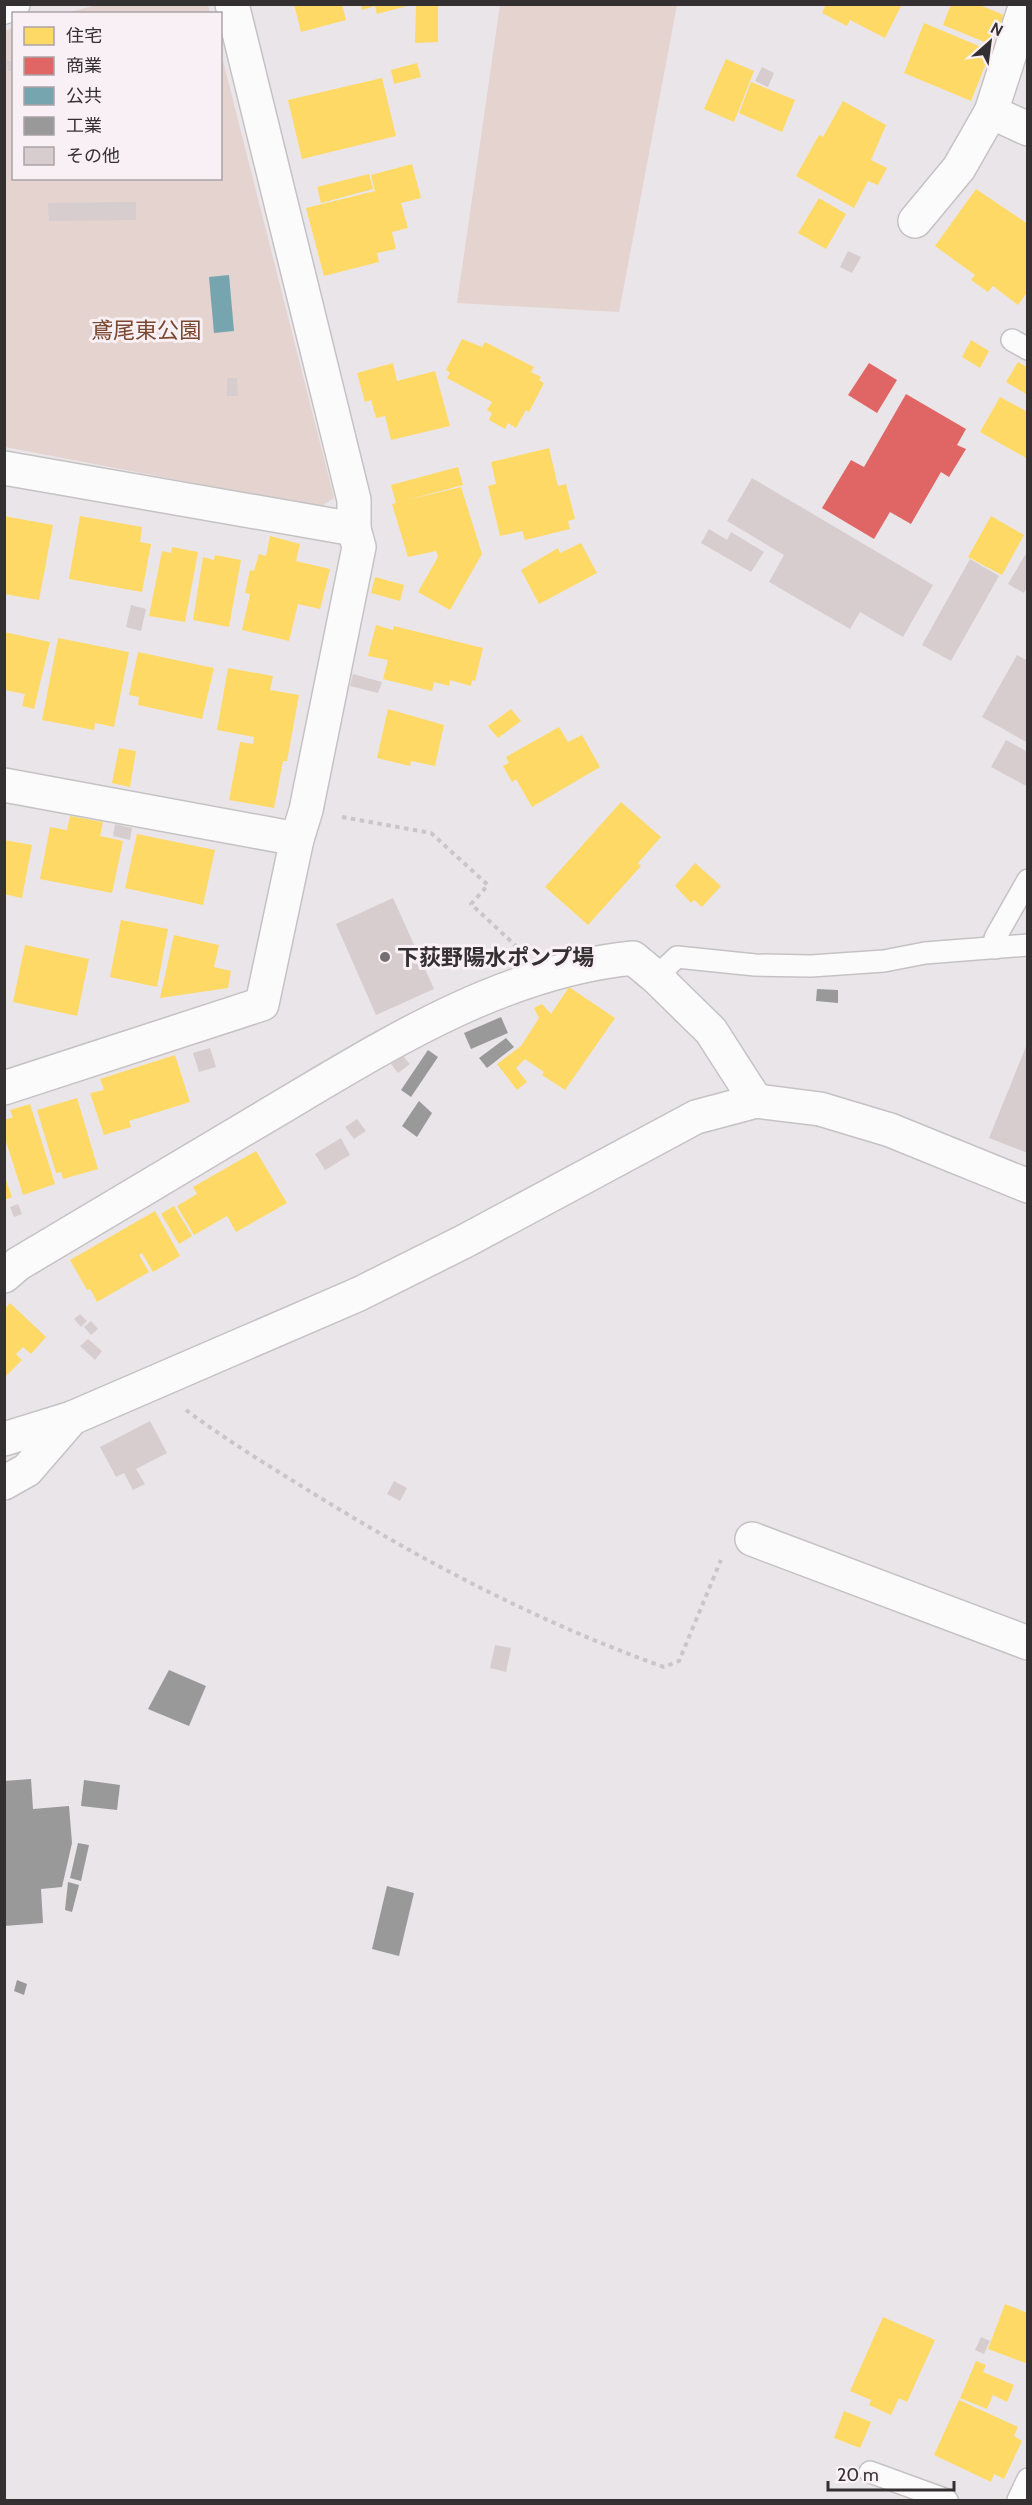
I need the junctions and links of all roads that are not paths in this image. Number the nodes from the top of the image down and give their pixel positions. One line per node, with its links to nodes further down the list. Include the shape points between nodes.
1 (13, 4): 4 (street)
2 (232, 4): 9 (street, via 354,500)
3 (1026, 4): 5 (street)
4 (4, 7)
5 (990, 112): 6 (street); 7 (street, via 959,168)
6 (1028, 129)
7 (915, 221)
8 (4, 468): 9 (street)
9 (354, 529): 11 (street, via 359,547)
10 (4, 785): 11 (street)
11 (297, 839): 16 (street, via 262,1004)
12 (1028, 879): 14 (lane, via 996,938)
13 (1028, 945): 14 (lane)
14 (995, 948): 15 (lane, via 925,953 884,962 811,966 677,957)
15 (656, 977): 17 (street, via 711,1031); 19 (street, via 633,958 607,961 510,987 406,1035 28,1258)
16 (4, 1088)
17 (756, 1101): 18 (street, via 820,1109 890,1130); 20 (street, via 696,1118 359,1294)
18 (1028, 1186)
19 (4, 1276)
20 (72, 1418): 21 (street); 22 (street, via 27,1470)
21 (4, 1439)
22 (4, 1483)
23 (752, 1539): 24 (street)
24 (1028, 1643)
25 (870, 2472): 27 (lane)
26 (1028, 2479): 28 (lane)
27 (947, 2500)
28 (1018, 2500)

